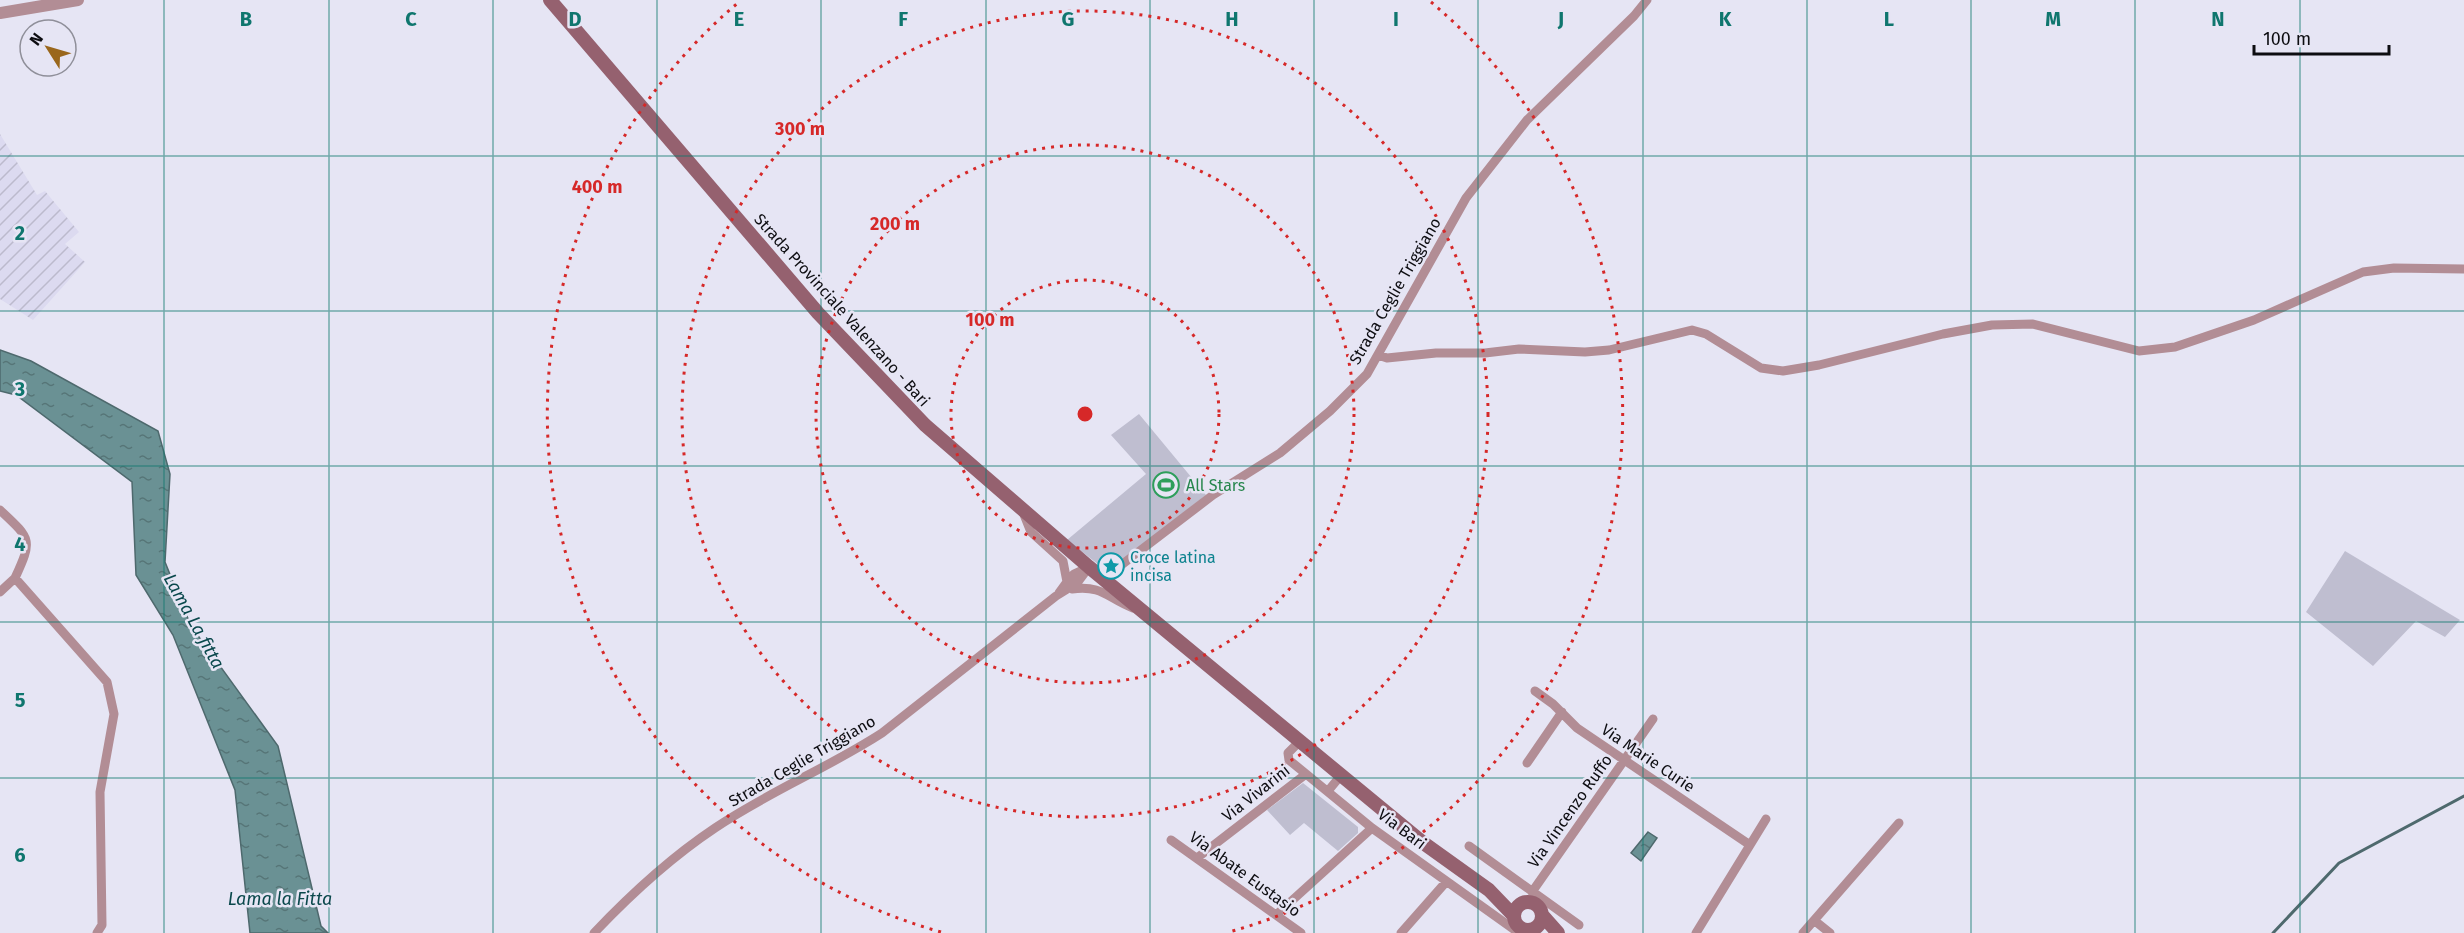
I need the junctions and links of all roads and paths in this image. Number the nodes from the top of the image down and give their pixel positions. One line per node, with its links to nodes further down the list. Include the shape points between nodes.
1 (78, 0): 4 (street)
2 (549, 0): 8 (main road, Strada Provinciale Valenzano - Bari, via 874,374)
3 (1647, 0): 6 (street, Strada Ceglie Triggiano, via 1533,113 1466,198)
4 (0, 13)
5 (2464, 269): 6 (street, via 2394,268 2363,273 2254,320 2175,347 2139,351 2033,324 1942,334 1783,371 1761,368 1706,334 1692,330 1610,350 1585,352 1519,349 1387,358)
6 (1378, 355): 11 (street, Strada Ceglie Triggiano, via 1367,374 1305,433 1213,495)
7 (0, 510): 10 (street, via 27,540 27,552)
8 (1023, 512): 9 (main road, Strada Provinciale Valenzano - Bari); 12 (street, via 1031,532 1063,561)
9 (1089, 567): 11 (main road, Strada Provinciale Valenzano - Bari); 12 (street, Strada Ceglie Triggiano, via 1081,580)
10 (15, 578): 13 (street); 39 (street, via 107,682 114,714 100,792 102,925)
11 (1103, 579): 14 (main road, Strada Provinciale Valenzano - Bari)
12 (1068, 585): 14 (street, via 1101,590); 40 (street, Strada Ceglie Triggiano, via 882,733 715,828 671,860)
13 (0, 592)
14 (1146, 613): 15 (main road, Strada Provinciale Valenzano - Bari)
15 (1225, 679): 19 (main road, Via Bari)
16 (1535, 691): 17 (street, Via Marie Curie)
17 (1562, 712): 20 (street, Via Marie Curie, via 1577,728); 21 (street)
18 (1653, 719): 20 (street, Via Vincenzo Ruffo)
19 (1300, 741): 22 (street, Via Bari, via 1287,757); 23 (main road, Via Bari)
20 (1624, 760): 29 (street, Via Marie Curie); 34 (street, Via Vincenzo Ruffo)
21 (1527, 763)
22 (1306, 774): 24 (street, Via Bari); 31 (street, Via Vivarini)
23 (1342, 774): 24 (street); 33 (main road, Via Bari, via 1422,842)
24 (1328, 791): 27 (street, Via Bari)
25 (1766, 819): 29 (street)
26 (1899, 823): 36 (street)
27 (1372, 828): 32 (street, Via Bari); 35 (street)
28 (1171, 840): 31 (street, Via Abate Eustasio)
29 (1749, 845): 44 (street)
30 (1469, 846): 34 (street, Via Bari)
31 (1197, 858): 35 (street, Via Abate Eustasio)
32 (1446, 882): 38 (street, Via Bari); 42 (street)
33 (1489, 890): 34 (main road, Via Bari); 38 (main road, Via Bari)
34 (1535, 903): 37 (street, Via Bari); 38 (main road, via 1540,923); 38 (main road, via 1517,908); 43 (main road, Via Bari)
35 (1276, 915): 41 (street, Via Abate Eustasio)
36 (1815, 921): 45 (street); 46 (street)
37 (1579, 925)
38 (1525, 928)
39 (97, 933)
40 (594, 933)
41 (1301, 933)
42 (1401, 933)
43 (1558, 933)
44 (1695, 933)
45 (1803, 933)
46 (1830, 933)

